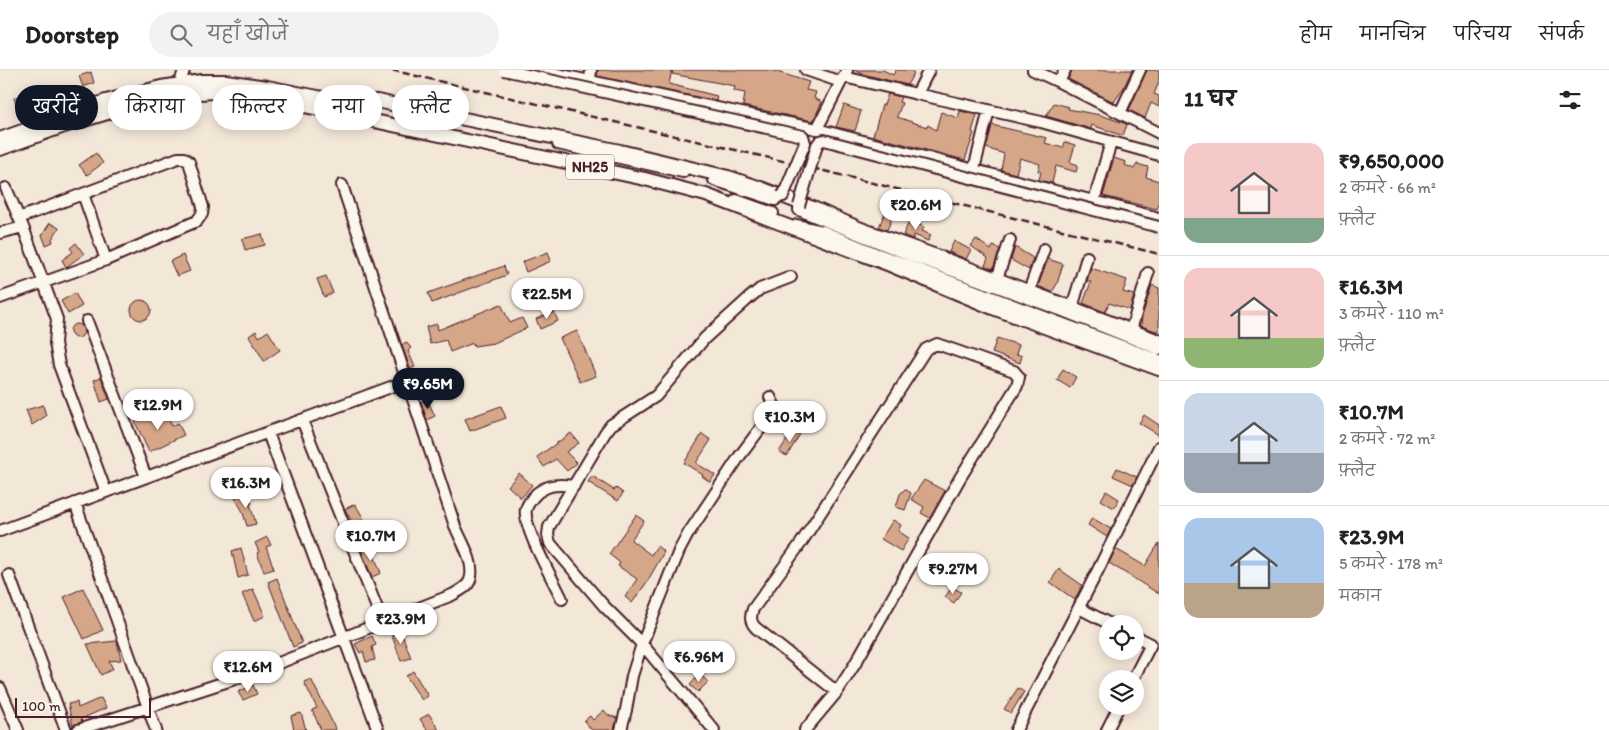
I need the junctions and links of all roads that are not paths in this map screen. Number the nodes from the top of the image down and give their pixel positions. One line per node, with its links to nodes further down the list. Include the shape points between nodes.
1 (184, 70): 13 (street)
2 (504, 70): 37 (street, bridge, via 803,136 804,143)
3 (538, 70): 11 (street)
4 (591, 70): 11 (street)
5 (806, 70): 10 (street)
6 (929, 70): 16 (street)
7 (1033, 70): 12 (street)
8 (1065, 70): 12 (street)
9 (1140, 70): 24 (street)
10 (844, 76): 16 (street); 27 (street)
11 (590, 81): 27 (street)
12 (1059, 82): 24 (street)
13 (180, 85)
14 (191, 85): 17 (main road, NH25, via 202,81 226,81)
15 (202, 91): 20 (main road, NH25)
16 (917, 94): 22 (street)
17 (314, 96)
18 (108, 101): 29 (main road, NH25)
19 (382, 102): 52 (main road, NH25, via 707,171 758,187)
20 (314, 108)
21 (382, 108): 37 (street, via 502,131 691,174)
22 (989, 110): 30 (street); 33 (street)
23 (108, 112): 31 (main road, NH25)
24 (1120, 113): 28 (street)
25 (382, 118): 40 (street, via 684,185)
26 (382, 122): 62 (main road, NH25, via 706,195 993,308)
27 (817, 130): 33 (street)
28 (1159, 134)
29 (0, 139)
30 (1111, 142): 32 (street); 38 (street)
31 (0, 149)
32 (1159, 155)
33 (974, 169): 38 (street)
34 (342, 185): 63 (street)
35 (6, 188): 42 (street)
36 (82, 194): 42 (street); 49 (street); 49 (street, via 178,158 189,162 203,207 197,221)
37 (779, 198): 39 (street, via 791,196); 40 (street, via 773,204)
38 (1094, 202): 41 (street)
39 (799, 208): 43 (street, via 795,218); 44 (street, bridge, via 817,145 824,140); 60 (street, via 912,256)
40 (773, 213): 43 (street, via 779,220)
41 (1159, 218)
42 (21, 222): 45 (street); 53 (street)
43 (788, 222): 61 (street, via 823,231)
44 (1159, 227)
45 (0, 233)
46 (1010, 240): 52 (street)
47 (1044, 249): 54 (street)
48 (1087, 257): 56 (street)
49 (106, 260): 53 (street)
50 (1148, 273): 58 (street)
51 (791, 277): 69 (street, via 760,289 749,298 705,338 656,396 612,425)
52 (997, 280): 54 (main road, NH25)
53 (44, 282): 55 (street); 70 (street, via 57,319 55,343 58,365)
54 (1029, 291): 56 (main road, NH25)
55 (0, 298)
56 (1072, 308): 58 (main road, NH25)
57 (87, 322): 68 (street)
58 (1132, 330): 59 (main road, NH25)
59 (1159, 341)
60 (1159, 349)
61 (1159, 360)
62 (1159, 369)
63 (407, 381): 65 (street); 77 (street, via 471,566 470,580 452,595)
64 (770, 397): 79 (street, via 774,405 772,413 739,456 679,551)
65 (302, 420): 66 (street); 77 (street)
66 (268, 432): 68 (street); 78 (street)
67 (1159, 447): 75 (street)
68 (146, 477): 70 (street)
69 (574, 486): 74 (street, via 549,486 532,498 526,509 529,529); 79 (street, via 549,527 550,543 604,606)
70 (106, 492): 71 (street)
71 (75, 503): 72 (street); 84 (street)
72 (0, 531)
73 (9, 575): 87 (street)
74 (562, 599)
75 (1079, 608): 76 (street); 94 (street)
76 (1099, 618)
77 (383, 623): 78 (street)
78 (344, 638): 84 (street, via 256,672); 90 (street)
79 (642, 644): 91 (street); 92 (street)
80 (1155, 646): 81 (street)
81 (1139, 670)
82 (0, 688): 86 (street)
83 (837, 692): 83 (street, via 1017,386 1019,376 1014,371 937,344 926,349 800,543 753,609 751,623 756,628); 93 (street)
84 (148, 707): 88 (street); 89 (street)
85 (1114, 715): 95 (street)
86 (18, 730)
87 (66, 730)
88 (78, 730)
89 (156, 730)
90 (378, 730)
91 (621, 730)
92 (714, 730)
93 (805, 730)
94 (1016, 730)
95 (1107, 730)

